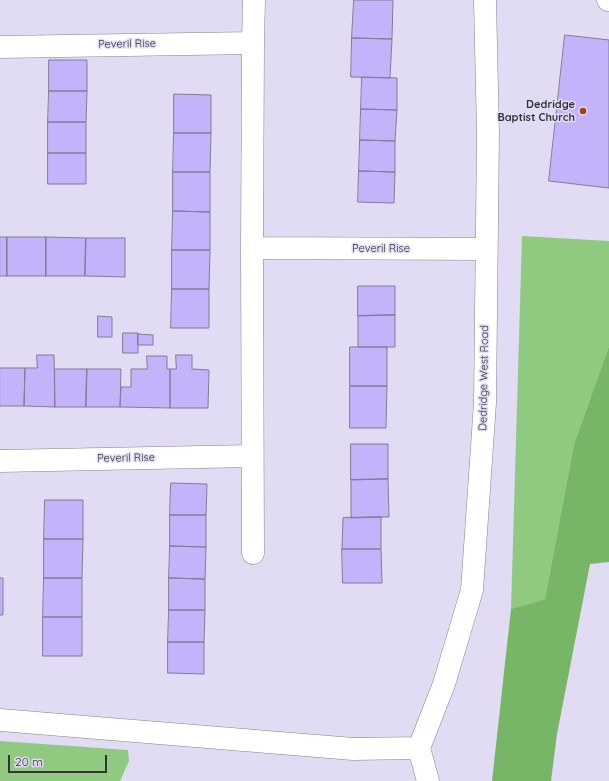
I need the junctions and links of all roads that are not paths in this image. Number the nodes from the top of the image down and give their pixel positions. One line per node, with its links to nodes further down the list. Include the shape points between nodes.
1 (254, 0): 3 (street)
2 (485, 0): 6 (street, Dedridge West Road, via 488,134)
3 (253, 43): 4 (street, Peveril Rise); 5 (street)
4 (0, 47)
5 (252, 248): 6 (street, Peveril Rise); 7 (street)
6 (486, 249): 11 (street, Dedridge West Road, via 485,403 472,590 444,684)
7 (252, 456): 8 (street, Peveril Rise); 9 (street)
8 (0, 461)
9 (253, 553)
10 (0, 720): 11 (street, via 353,749)
11 (419, 748): 12 (street)
12 (428, 781)

